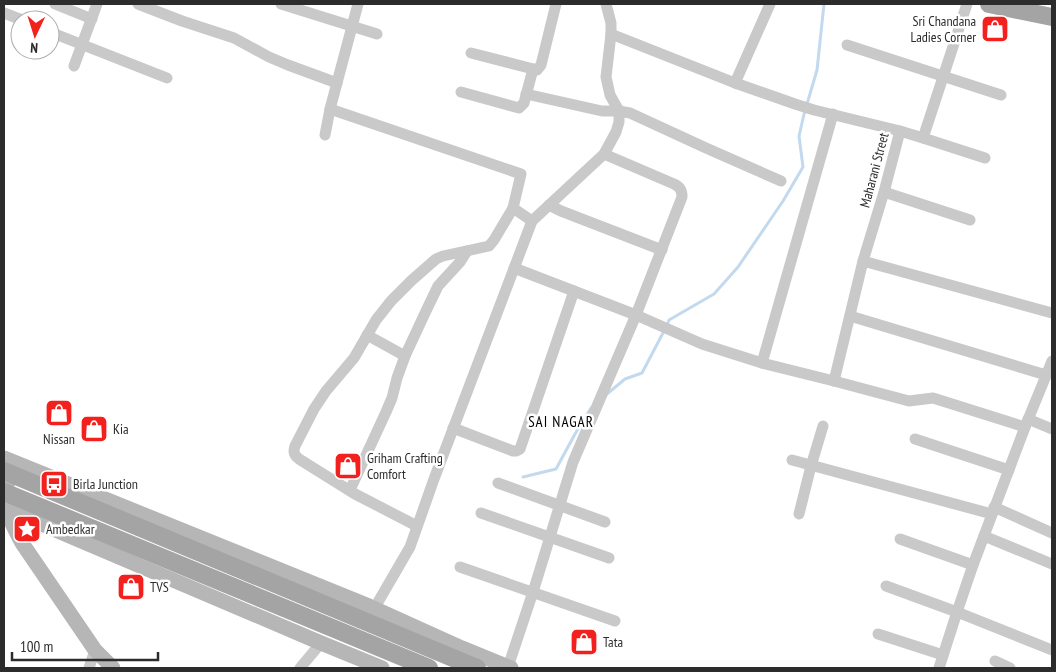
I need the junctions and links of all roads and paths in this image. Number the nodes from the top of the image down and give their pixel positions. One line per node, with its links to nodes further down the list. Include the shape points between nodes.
1 (6, 4): 14 (street)
2 (55, 4): 16 (street)
3 (97, 4): 16 (street)
4 (138, 4): 28 (street, via 219,32 269,57)
5 (281, 4): 17 (street)
6 (358, 4): 17 (street)
7 (556, 4): 25 (street, via 541,65 537,70)
8 (606, 4): 19 (street)
9 (770, 4): 29 (street)
10 (966, 4): 26 (street)
11 (989, 4): 15 (main road)
12 (1035, 4): 13 (main road)
13 (1052, 7)
14 (4, 12)
15 (1052, 17)
16 (92, 19): 21 (street)
17 (352, 26): 18 (street); 28 (street)
18 (377, 34)
19 (611, 34): 29 (street); 34 (street, via 606,84)
20 (60, 36): 21 (street)
21 (82, 45): 24 (street); 27 (street)
22 (847, 45): 26 (street)
23 (471, 53): 25 (street)
24 (74, 66)
25 (533, 69): 31 (street)
26 (943, 75): 32 (street); 38 (street)
27 (167, 78)
28 (337, 83): 33 (street)
29 (735, 83): 35 (street)
30 (461, 92): 31 (street, via 519,108)
31 (526, 94): 34 (street, via 589,109)
32 (1001, 95)
33 (330, 110): 37 (street); 44 (street, via 521,174)
34 (619, 111): 39 (street, via 616,132); 41 (street, via 630,113)
35 (833, 114): 36 (street); 58 (street)
36 (900, 131): 38 (street, Maharani Street); 42 (street, Maharani Street)
37 (325, 134)
38 (923, 138): 40 (street, Maharani Street)
39 (604, 154): 43 (street); 47 (street, via 680,187 682,197)
40 (985, 158)
41 (782, 182)
42 (884, 192): 45 (street); 49 (street, Maharani Street)
43 (549, 205): 46 (street); 47 (street)
44 (513, 208): 46 (street); 48 (street, via 489,246)
45 (970, 220)
46 (532, 221): 50 (street)
47 (662, 250): 53 (street)
48 (467, 251): 55 (street, via 443,256 412,280 391,301); 56 (street, via 438,286)
49 (863, 261): 52 (street); 54 (street, Maharani Street)
50 (514, 268): 51 (street); 63 (street)
51 (574, 291): 53 (street); 63 (street, via 520,449 513,451)
52 (1052, 313)
53 (636, 315): 58 (street, via 702,344); 73 (street, via 574,462)
54 (850, 316): 59 (street); 60 (street, Maharani Street)
55 (368, 335): 56 (street); 71 (street, via 314,409 294,452 299,459)
56 (405, 356): 71 (street, via 386,412)
57 (1052, 361): 59 (street)
58 (762, 363): 60 (street)
59 (1047, 380): 61 (street)
60 (834, 381): 61 (street, via 909,401 933,398)
61 (1026, 423): 64 (street); 69 (street)
62 (823, 426): 68 (street)
63 (453, 428): 78 (street)
64 (1052, 429)
65 (914, 439): 69 (street)
66 (792, 460): 68 (street)
67 (9, 466): 72 (street); 89 (street); 103 (main road)
68 (811, 466): 74 (street); 76 (street)
69 (1009, 470): 74 (street)
70 (498, 482): 73 (street)
71 (350, 490): 78 (street)
72 (5, 500): 93 (street); 94 (street, via 22,543); 102 (main road)
73 (560, 505): 77 (street); 81 (street)
74 (993, 511): 79 (street); 80 (street)
75 (481, 513): 81 (street)
76 (799, 514)
77 (605, 522)
78 (417, 526): 89 (street, via 410,548)
79 (1052, 533)
80 (984, 536): 84 (street); 85 (street)
81 (550, 537): 83 (street); 88 (street)
82 (900, 539): 85 (street)
83 (609, 558)
84 (1052, 564)
85 (973, 565): 90 (street)
86 (460, 567): 88 (street)
87 (886, 586): 90 (street)
88 (533, 592): 91 (street); 104 (street)
89 (374, 608): 104 (street)
90 (957, 612): 95 (street); 96 (street)
91 (615, 620)
92 (878, 634): 96 (street)
93 (321, 644): 100 (street); 101 (street)
94 (95, 650): 98 (street); 99 (street)
95 (1052, 650)
96 (943, 655): 105 (street)
97 (995, 661): 106 (street)
98 (89, 668)
99 (113, 668)
100 (300, 668)
101 (382, 668)
102 (429, 668)
103 (478, 668)
104 (510, 668)
105 (939, 668)
106 (1010, 668)

